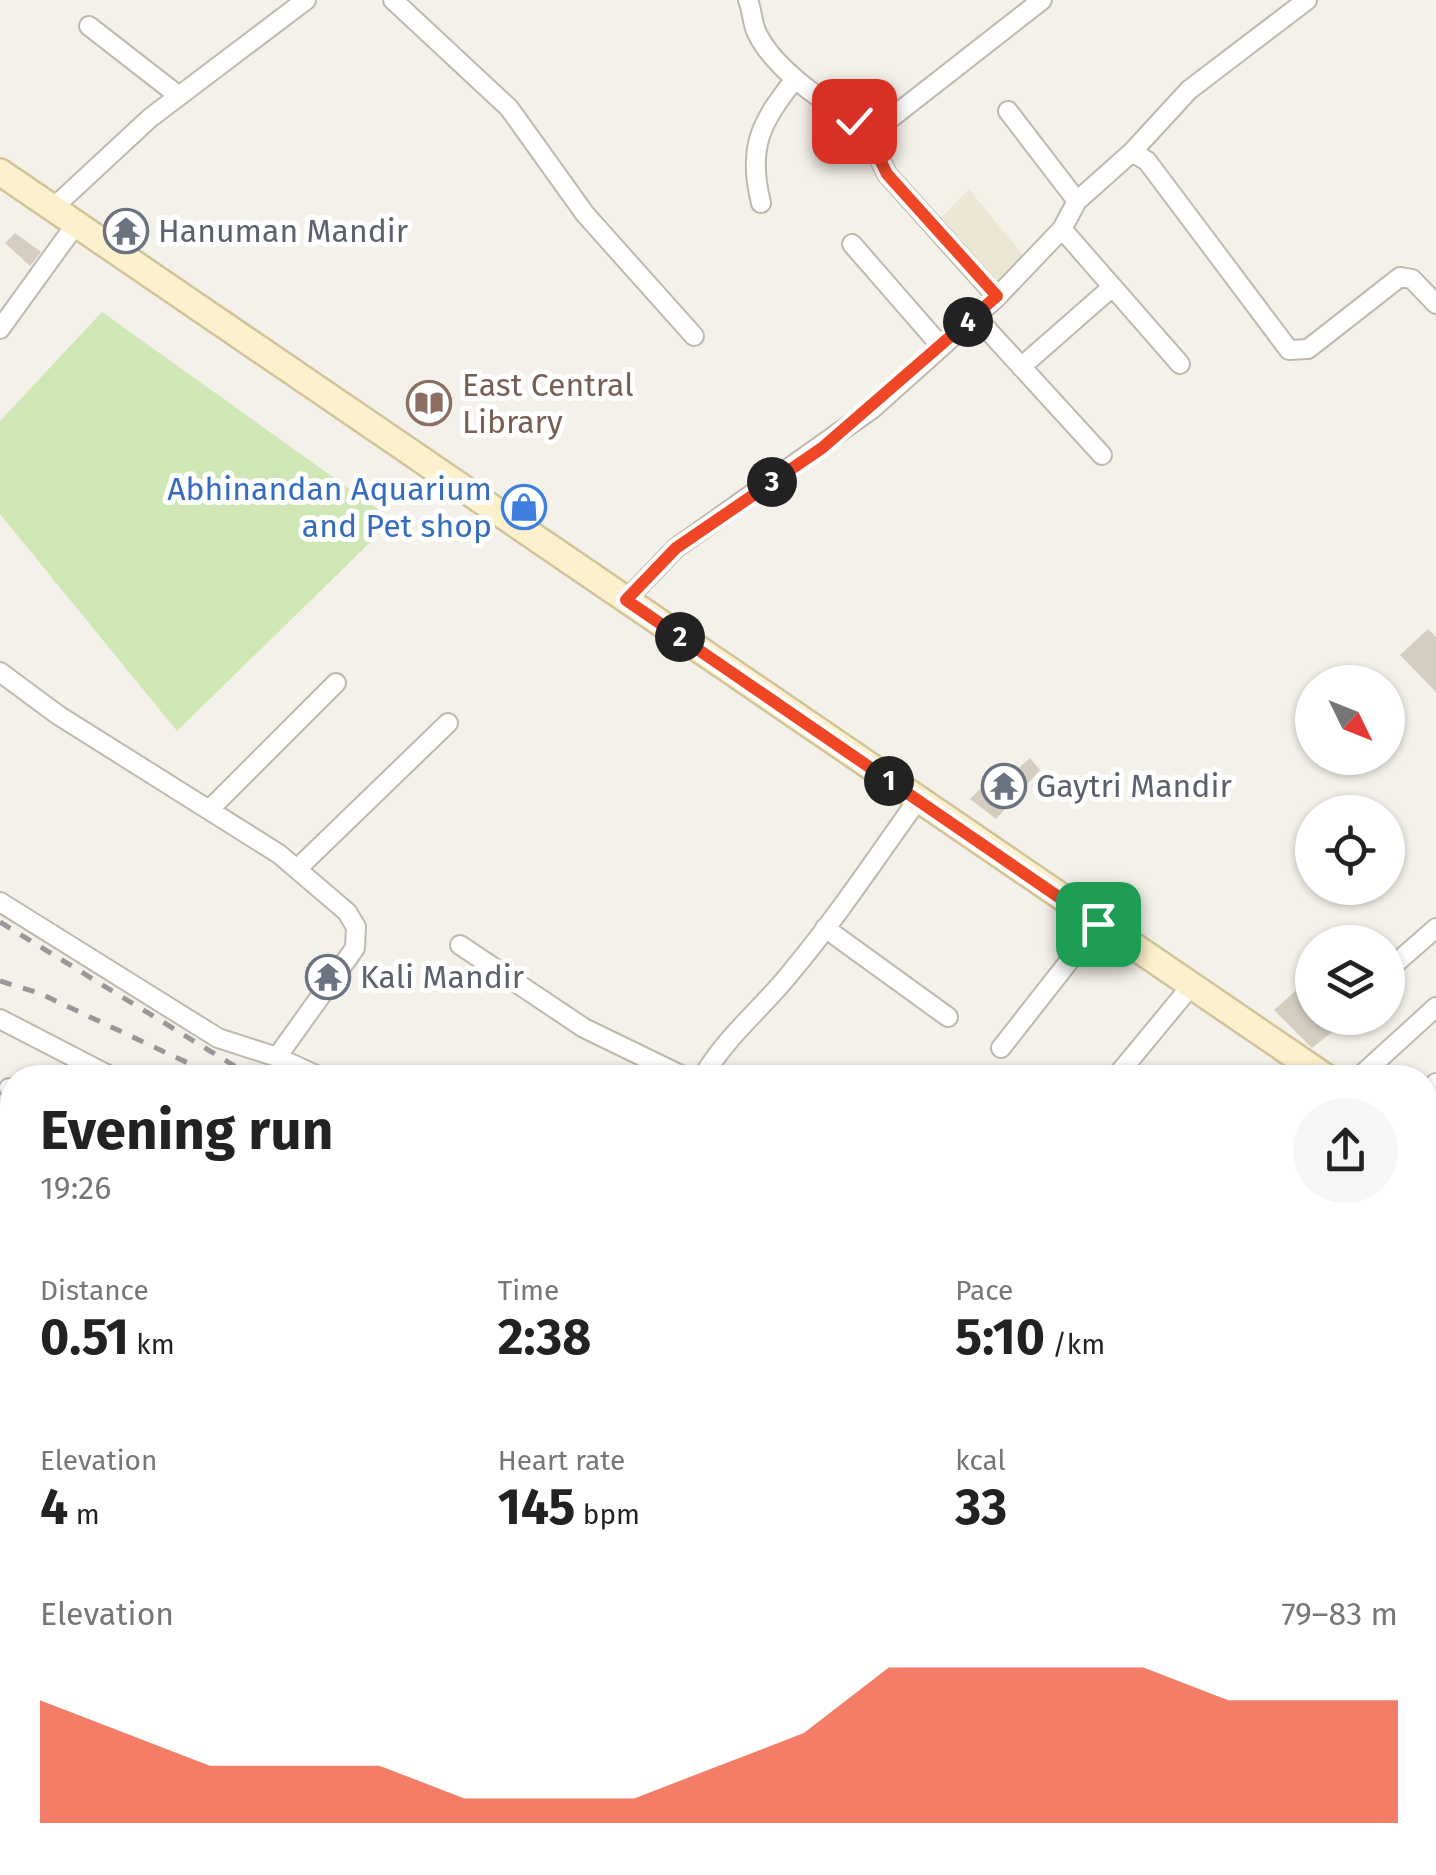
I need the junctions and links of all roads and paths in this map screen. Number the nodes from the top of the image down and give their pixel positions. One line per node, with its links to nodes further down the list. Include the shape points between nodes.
1 (306, 0): 8 (street)
2 (392, 0): 24 (street, via 508,108 585,214)
3 (748, 0): 7 (street, via 756,33)
4 (1042, 0): 10 (street)
5 (1307, 0): 11 (street, via 1189,90)
6 (90, 26): 8 (street)
7 (796, 79): 10 (street); 13 (street, via 754,150)
8 (178, 96): 15 (street)
9 (1008, 111): 14 (street)
10 (876, 129): 20 (street, via 869,137 887,174)
11 (1132, 152): 14 (street); 21 (street, via 1147,162 1289,350 1308,349 1400,276)
12 (0, 172): 15 (main road)
13 (762, 202)
14 (1077, 202): 17 (street)
15 (54, 208): 16 (main road)
16 (76, 224): 23 (street); 29 (main road)
17 (1062, 229): 19 (street); 20 (street)
18 (852, 244): 25 (street)
19 (1110, 289): 26 (street); 27 (street)
20 (997, 296): 22 (street)
21 (1436, 304)
22 (975, 316): 25 (street); 27 (street)
23 (0, 328)
24 (694, 336)
25 (940, 344): 29 (street, via 822,448 676,548)
26 (1180, 364)
27 (1021, 367): 28 (street)
28 (1102, 455)
29 (626, 600): 33 (main road)
30 (0, 672): 34 (street)
31 (336, 684): 34 (street)
32 (448, 723): 35 (street)
33 (917, 801): 37 (main road); 38 (street)
34 (210, 809): 35 (street)
35 (297, 869): 47 (street, via 346,912 357,938)
36 (0, 902): 47 (street, via 218,1038)
37 (1098, 924): 42 (main road); 46 (street)
38 (825, 928): 44 (street); 51 (street, via 766,1002 730,1033)
39 (1436, 928): 41 (street)
40 (460, 945): 50 (street, via 584,1028)
41 (1405, 955)
42 (1191, 986): 52 (street); 53 (main road)
43 (1436, 1008): 54 (street)
44 (948, 1017)
45 (0, 1019): 48 (street)
46 (1001, 1048)
47 (278, 1056): 49 (street)
48 (89, 1065)
49 (296, 1065)
50 (660, 1065)
51 (710, 1065)
52 (1125, 1065)
53 (1301, 1065)
54 (1372, 1065)

